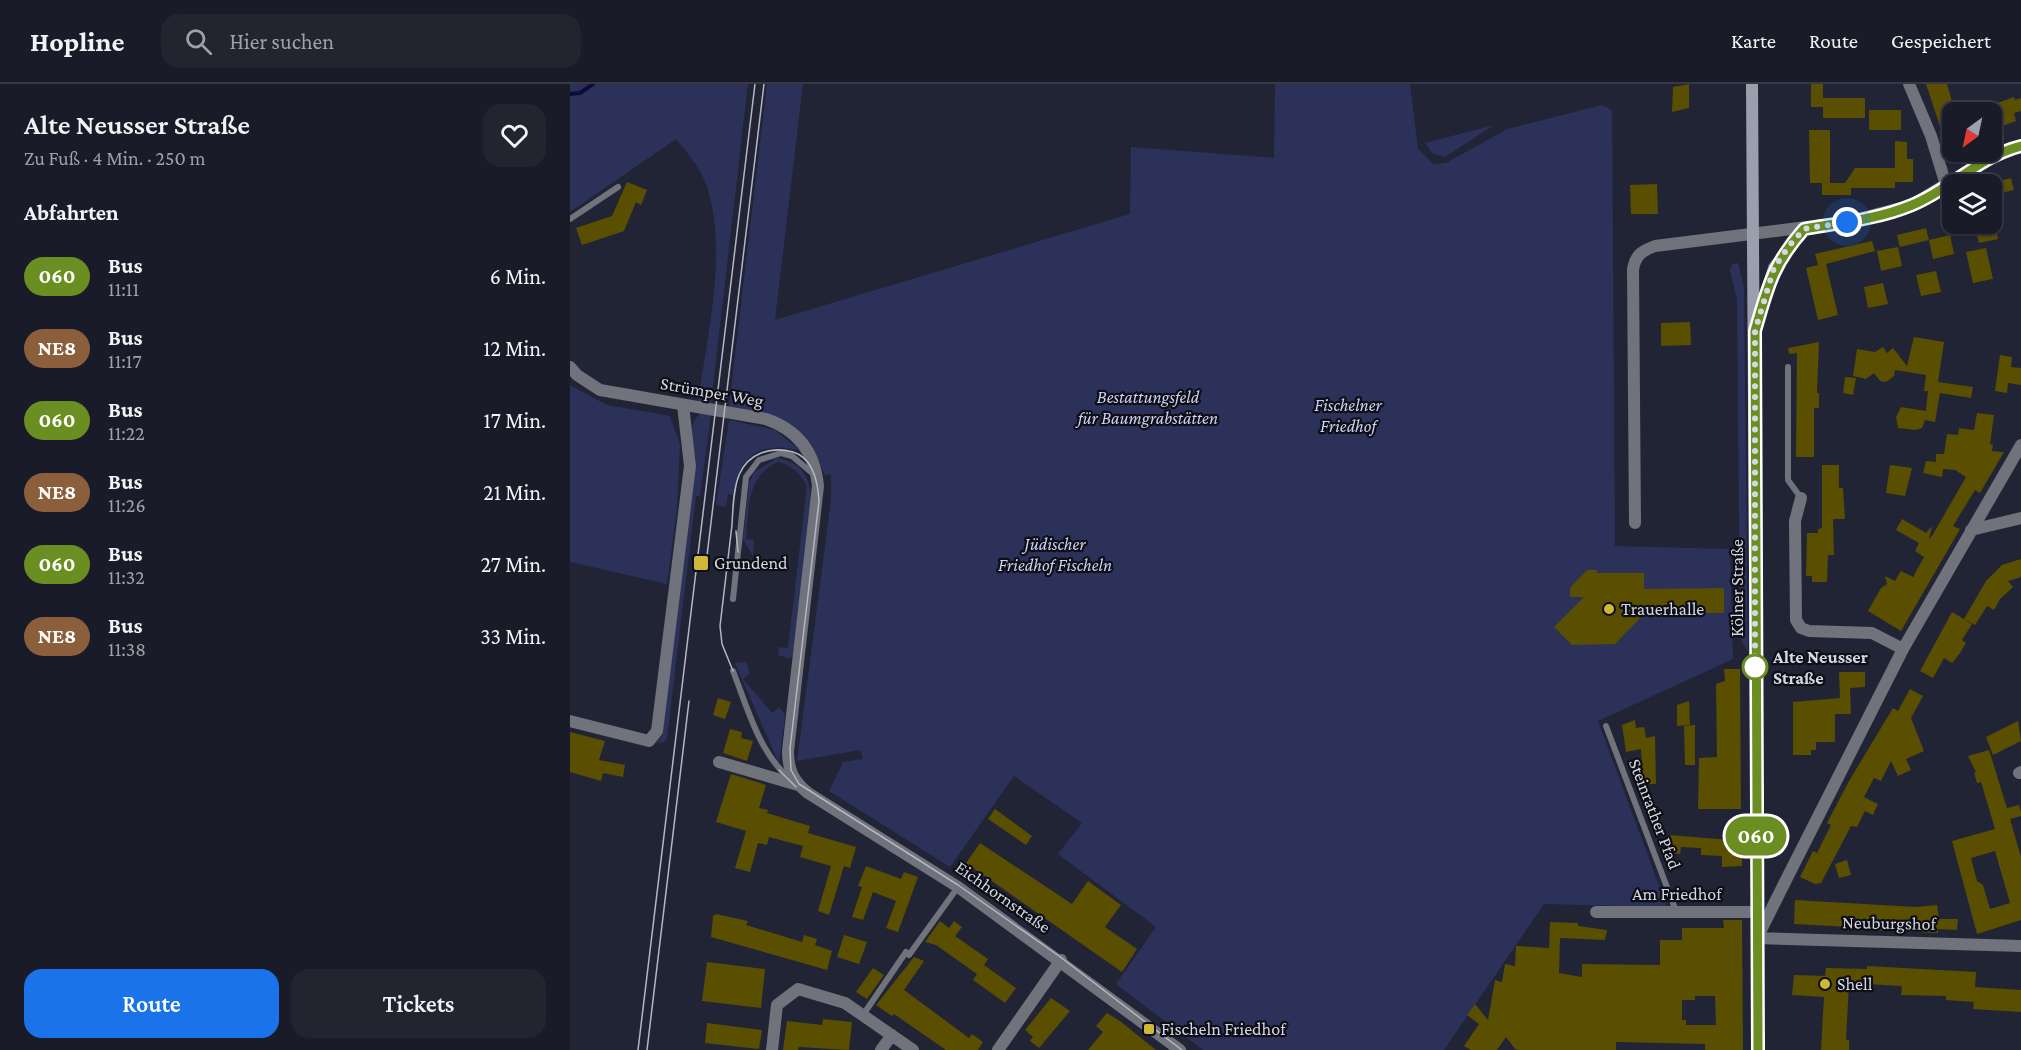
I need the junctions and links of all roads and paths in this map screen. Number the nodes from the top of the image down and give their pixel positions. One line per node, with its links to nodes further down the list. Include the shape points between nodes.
1 (1752, 84): 10 (main road, Kölner Straße)
2 (1909, 84): 4 (street)
3 (2021, 146): 5 (street)
4 (1943, 174)
5 (1963, 174)
6 (618, 187): 8 (lane)
7 (1942, 187): 9 (street, via 1912,206)
8 (570, 219)
9 (1804, 229): 10 (street); 11 (main road, via 1774,268)
10 (1754, 234): 11 (main road, Kölner Straße); 19 (street, via 1655,246 1635,259)
11 (1755, 331): 31 (main road, Kölner Straße)
12 (570, 367): 14 (street, Strümper Weg, via 600,390)
13 (1788, 367): 17 (lane, via 1788,480)
14 (682, 405): 16 (street, Strümper Weg, via 779,423 803,442 812,456); 24 (street, via 690,466 657,731 649,741)
15 (2021, 445): 20 (street)
16 (818, 486): 21 (lane, via 810,469 781,453 770,454 751,468 743,490); 27 (street, via 788,751 788,766)
17 (1801, 498): 22 (street, via 1795,521 1796,620 1801,628 1860,630)
18 (2021, 518): 20 (street)
19 (1635, 523)
20 (1971, 530): 22 (street)
21 (733, 599)
22 (1904, 649): 32 (street)
23 (733, 671): 27 (lane, via 769,757)
24 (570, 721)
25 (1606, 726): 30 (lane, Steinrather Pfad)
26 (719, 762): 27 (street, Eichhornstraße)
27 (798, 785): 28 (street, Eichhornstraße)
28 (958, 887): 34 (street, Eichhornstraße); 35 (lane)
29 (1596, 912): 30 (street, Am Friedhof)
30 (1676, 912): 31 (street, Am Friedhof)
31 (1757, 912): 32 (main road, Kölner Straße)
32 (1757, 938): 33 (street, Neuburgshof); 42 (main road, Kölner Straße)
33 (2021, 946)
34 (1061, 960): 40 (street); 41 (street, Eichhornstraße)
35 (863, 1015): 36 (street); 37 (street, via 832,997 798,988 777,1005)
36 (892, 1035): 38 (street); 39 (street)
37 (772, 1050)
38 (881, 1050)
39 (913, 1050)
40 (998, 1050)
41 (1179, 1050)
42 (1758, 1050)

